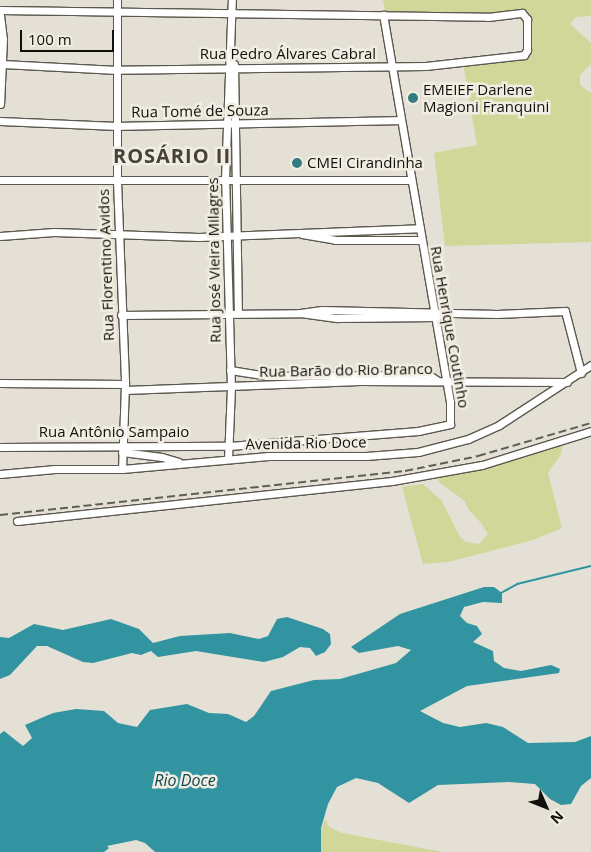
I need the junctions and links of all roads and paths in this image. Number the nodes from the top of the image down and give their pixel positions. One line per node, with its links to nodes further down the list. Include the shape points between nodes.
1 (117, 0): 4 (street, Rua Florentino Avidos)
2 (232, 0): 5 (street, Rua José Vieira Milagres)
3 (0, 10): 4 (street)
4 (116, 12): 5 (street); 11 (street, Rua Florentino Avidos)
5 (232, 13): 7 (street); 9 (street, Rua José Vieira Milagres)
6 (0, 15): 8 (street)
7 (383, 15): 10 (street, Rua Henrique Coutinho); 10 (street, Rua Pedro Álvares Cabral, via 488,17 522,13 527,19 528,50 524,55)
8 (2, 64): 11 (street, Rua Pedro Álvares Cabral); 12 (street)
9 (232, 65): 10 (street, Rua Pedro Álvares Cabral); 11 (street, Rua Pedro Álvares Cabral); 15 (street); 17 (street, Rua José Vieira Milagres)
10 (391, 67): 13 (street, Rua Henrique Coutinho)
11 (117, 70): 16 (street, Rua Florentino Avidos)
12 (0, 104)
13 (400, 120): 15 (street, Rua Tomé de Souza); 21 (street, Rua Henrique Coutinho)
14 (0, 121): 16 (street, Rua Tomé de Souza)
15 (235, 125): 17 (street, Rua Tomé de Souza); 19 (street)
16 (117, 126): 17 (street, Rua Tomé de Souza); 22 (street, Rua Florentino Avidos)
17 (226, 126): 18 (street, Rua José Vieira Milagres)
18 (226, 179): 19 (street); 22 (street); 27 (street, Rua José Vieira Milagres)
19 (234, 179): 21 (street); 28 (street)
20 (0, 180): 22 (street)
21 (411, 180): 23 (street, Rua Henrique Coutinho)
22 (117, 181): 24 (street, Rua Florentino Avidos)
23 (420, 228): 25 (street, via 320,230); 29 (street, Rua Henrique Coutinho)
24 (119, 234): 26 (street, via 54,232); 27 (street); 35 (street, Rua Florentino Avidos)
25 (301, 234): 28 (street); 29 (street, via 335,240)
26 (0, 236)
27 (228, 236): 28 (street); 31 (street, Rua José Vieira Milagres)
28 (236, 236): 32 (street)
29 (421, 240): 30 (street, Rua Henrique Coutinho)
30 (434, 310): 33 (street, via 322,310); 34 (street); 36 (street, Rua Henrique Coutinho)
31 (228, 313): 32 (street); 35 (street); 38 (street, Rua José Vieira Milagres)
32 (238, 313): 33 (street)
33 (300, 313): 36 (street, via 337,318)
34 (442, 313): 36 (street); 39 (street, via 565,311)
35 (121, 315): 44 (street, Rua Florentino Avidos)
36 (435, 318): 40 (street, Rua Henrique Coutinho)
37 (591, 365): 39 (street, Avenida Rio Doce)
38 (230, 370): 41 (street, via 266,376 430,375); 45 (street, Rua José Vieira Milagres)
39 (581, 373): 42 (street, Avenida Rio Doce)
40 (446, 380): 41 (street, Rua Barão do Rio Branco); 42 (street, Rua Barão do Rio Branco); 47 (street, Rua Henrique Coutinho, via 452,413 447,426)
41 (438, 381): 45 (street, Rua Barão do Rio Branco, via 360,381)
42 (568, 382): 50 (street, Avenida Rio Doce, via 499,425 468,439 428,450 366,456)
43 (0, 383): 44 (street, Rua Barão do Rio Branco)
44 (125, 387): 45 (street, Rua Barão do Rio Branco); 49 (street, Rua Florentino Avidos)
45 (231, 388): 47 (street, Rua José Vieira Milagres)
46 (591, 432): 54 (street, via 482,465 392,481)
47 (229, 446): 49 (street, Rua Antônio Sampaio); 50 (street, Rua José Vieira Milagres)
48 (0, 447): 49 (street, Rua Antônio Sampaio)
49 (122, 449): 51 (street); 52 (street, Rua Florentino Avidos)
50 (228, 458): 51 (street, Avenida Rio Doce)
51 (178, 462): 52 (street, Avenida Rio Doce)
52 (122, 469): 53 (street, Avenida Rio Doce, via 55,469)
53 (0, 474)
54 (17, 521)

